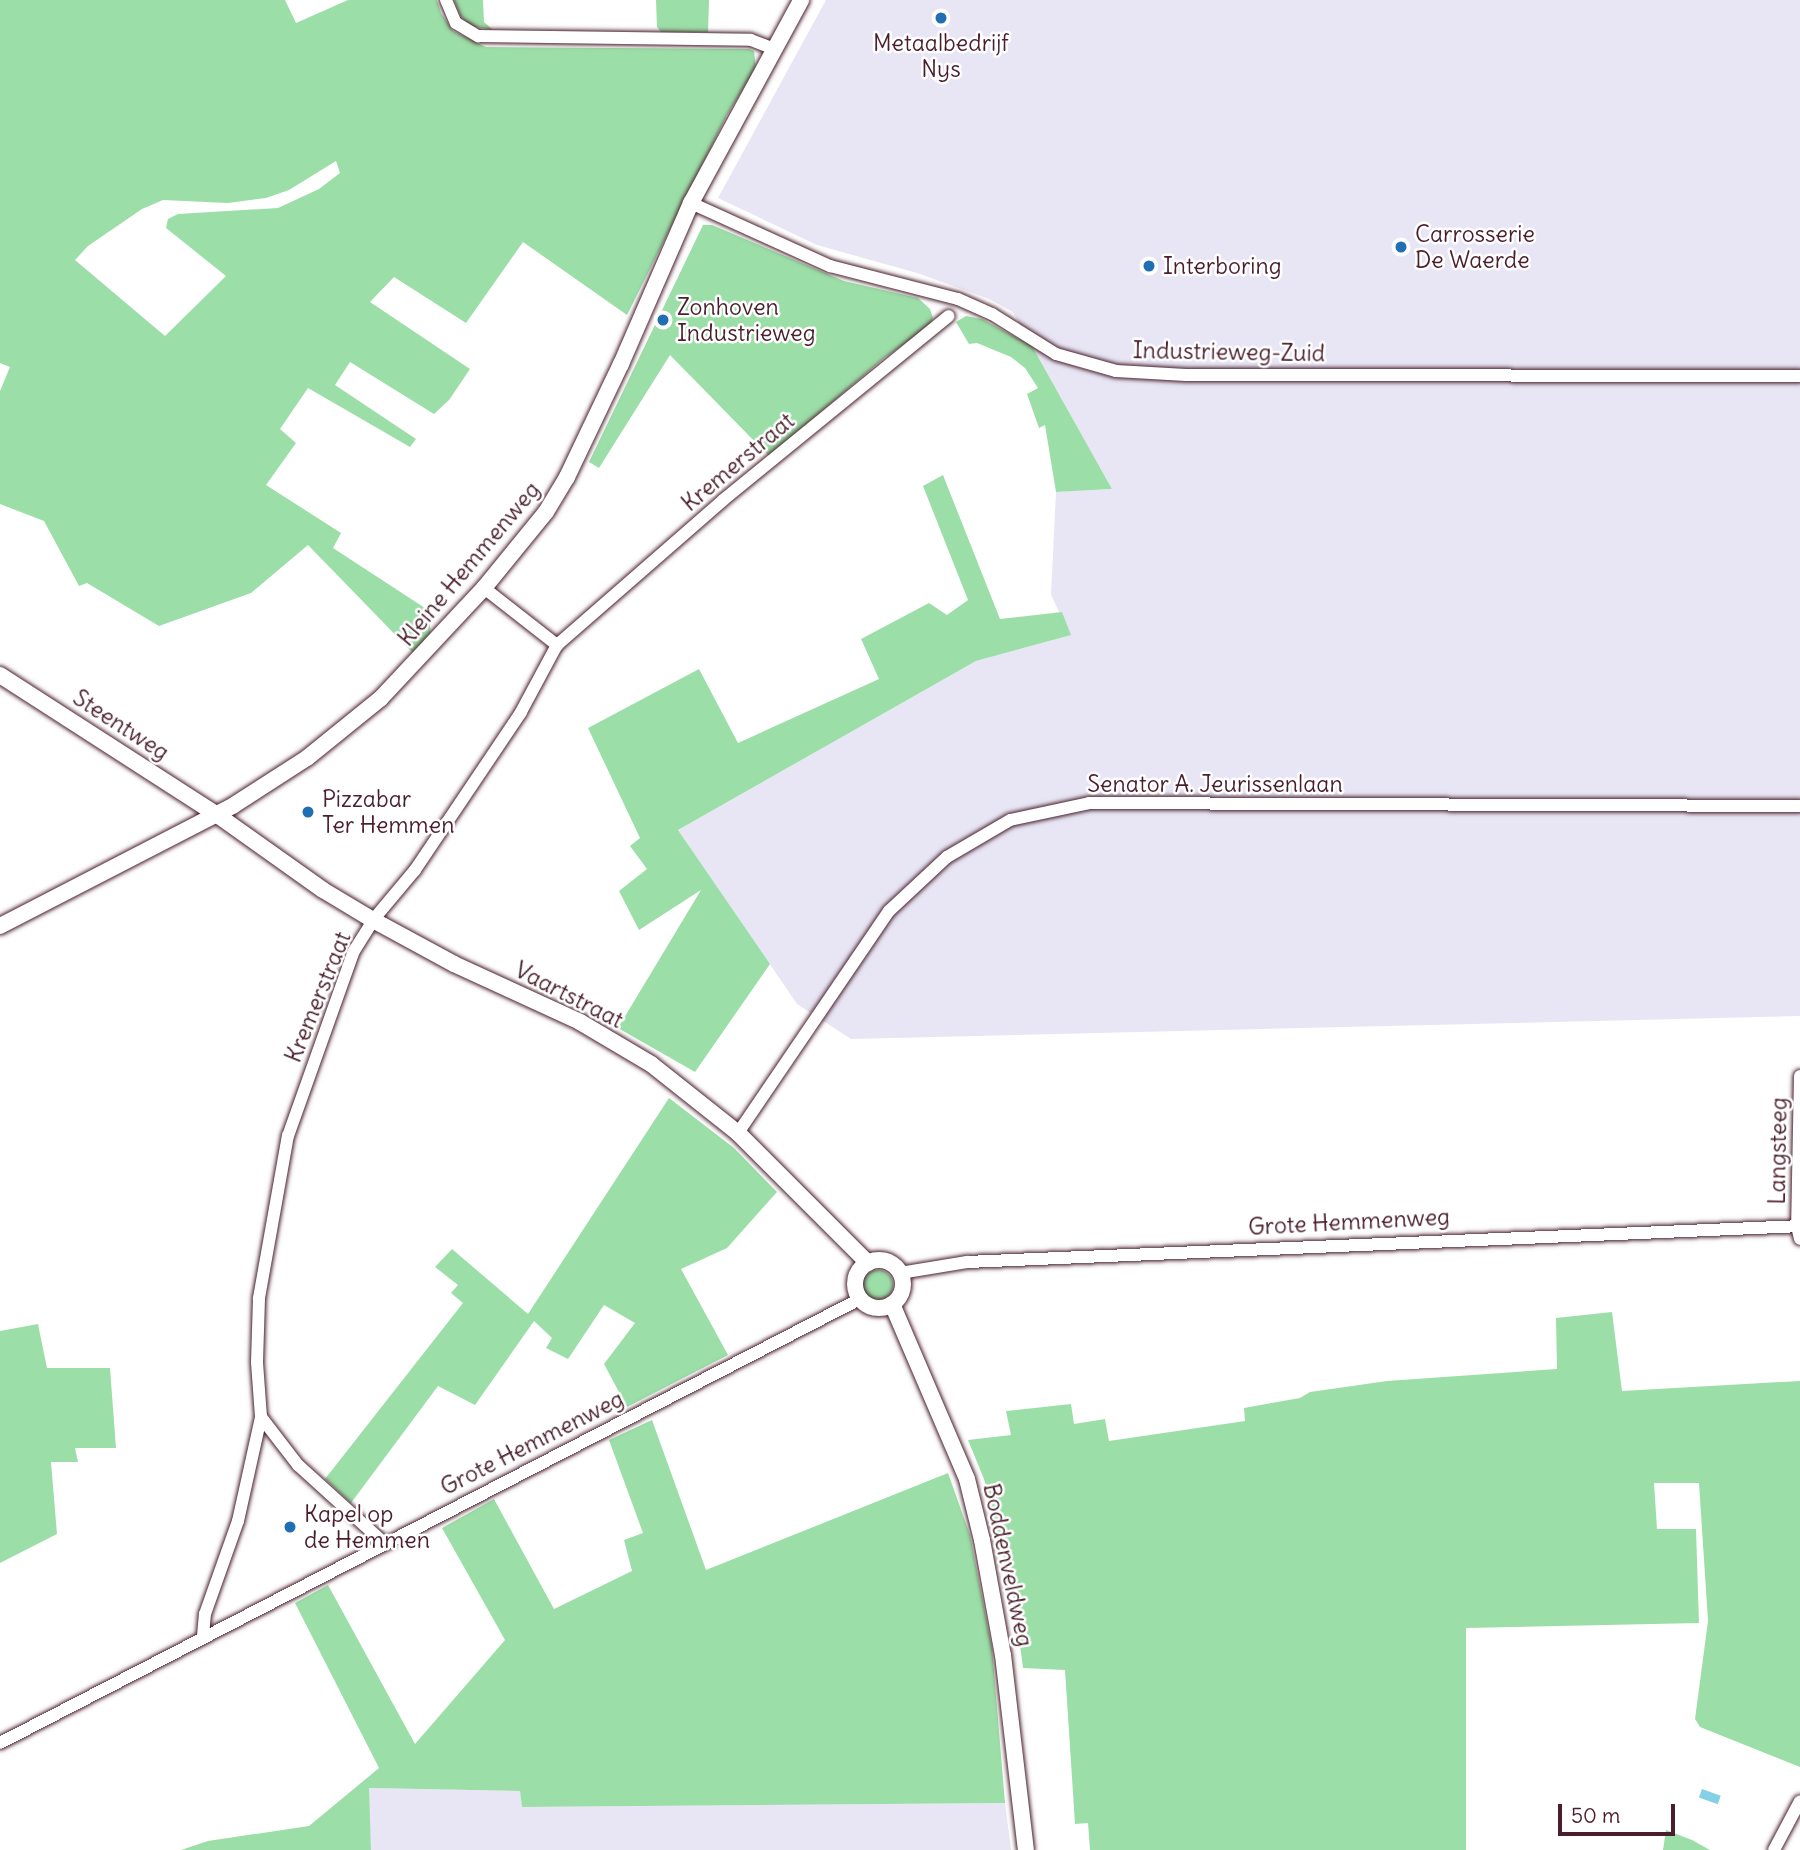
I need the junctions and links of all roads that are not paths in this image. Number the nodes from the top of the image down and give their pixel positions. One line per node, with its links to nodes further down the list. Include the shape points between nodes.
1 (446, 0): 3 (street, via 456,23 478,36 751,40)
2 (801, 0): 3 (street, Kleine Hemmenweg)
3 (775, 49): 4 (street, Kleine Hemmenweg)
4 (691, 203): 6 (street, Industrieweg-Zuid, via 830,266 958,299 992,314 1056,354 1116,371); 7 (street, Kleine Hemmenweg, via 567,477 546,512)
5 (949, 316): 8 (street, Kremerstraat, via 723,500)
6 (1800, 376)
7 (484, 588): 8 (street); 11 (street, Kleine Hemmenweg, via 371,707 307,758)
8 (557, 645): 12 (street, Kremerstraat, via 522,712 415,870)
9 (0, 675): 11 (street, Steentweg)
10 (1800, 806): 15 (street, Senator A. Jeurissenlaan, via 1089,803 1010,820 947,857 889,911)
11 (216, 814): 12 (street, Vaartstraat); 13 (street, Kleine Hemmenweg)
12 (373, 920): 15 (street, Vaartstraat, via 454,964 580,1022 651,1064); 21 (street, Kremerstraat, via 354,951 288,1136 260,1298 257,1362)
13 (0, 926)
14 (1800, 1076): 16 (street, Langsteeg)
15 (738, 1133): 17 (street, Vaartstraat)
16 (1799, 1230): 18 (street, Grote Hemmenweg, via 967,1262)
17 (868, 1263): 18 (street, Grote Hemmenweg, via 890,1263); 19 (street, via 855,1279)
18 (900, 1273): 20 (street, via 901,1293)
19 (860, 1299): 20 (street, via 872,1307); 22 (street, Grote Hemmenweg)
20 (892, 1304): 26 (street, Boddenveldweg, via 967,1479 982,1540 1003,1655)
21 (261, 1417): 22 (street, via 298,1465); 23 (street, Kremerstraat, via 238,1521 207,1607)
22 (385, 1544): 23 (street, Grote Hemmenweg)
23 (203, 1636): 24 (street, Grote Hemmenweg)
24 (0, 1743)
25 (1800, 1801): 27 (street)
26 (1026, 1850)
27 (1774, 1850)

